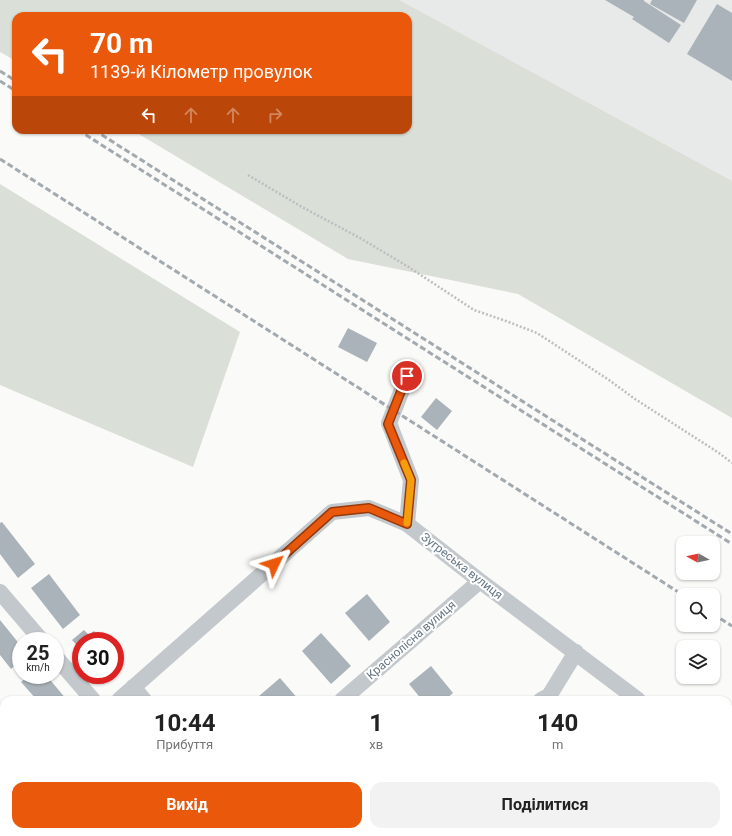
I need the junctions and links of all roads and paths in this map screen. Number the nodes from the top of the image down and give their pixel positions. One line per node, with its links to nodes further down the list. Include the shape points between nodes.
1 (248, 175): 3 (path, via 407,266 474,310 537,333)
2 (407, 376): 4 (street, via 388,424 411,480)
3 (732, 462)
4 (407, 524): 5 (street, Зугреська вулиця); 10 (street, Зугреська вулиця, via 369,508 332,512)
5 (480, 581): 8 (street, Зугреська вулиця); 14 (street, Краснолісна вулиця)
6 (0, 592): 7 (street)
7 (34, 632)
8 (576, 652): 15 (street); 16 (street, Зугреська вулиця)
9 (64, 666): 11 (street)
10 (133, 687): 12 (street, Зугреська вулиця); 13 (street)
11 (90, 696)
12 (123, 696)
13 (141, 696)
14 (347, 696)
15 (549, 696)
16 (633, 696)

